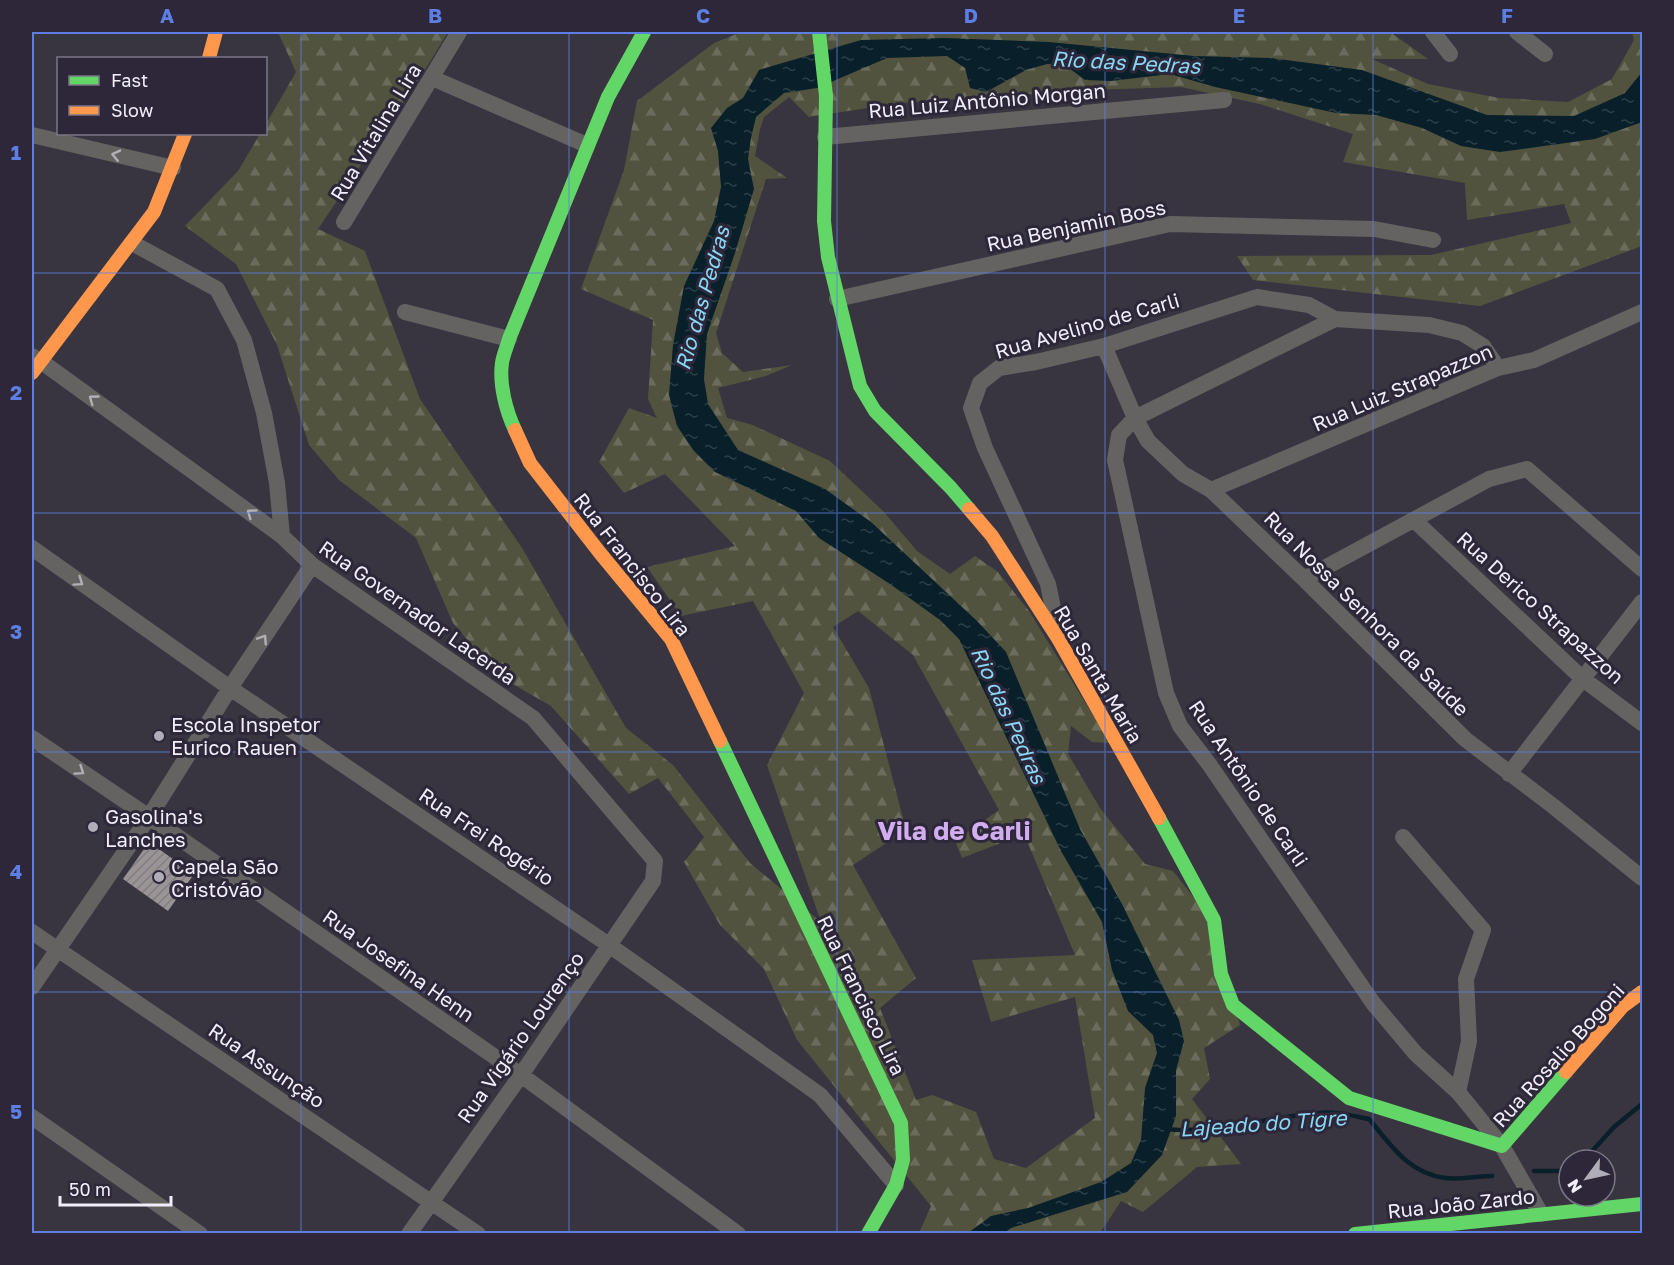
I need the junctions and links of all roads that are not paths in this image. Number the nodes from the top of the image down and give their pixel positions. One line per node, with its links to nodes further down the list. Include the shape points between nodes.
1 (459, 32): 10 (street, Rua Vitalina Lira)
2 (644, 32): 15 (street, Rua Francisco Lira)
3 (819, 32): 14 (street, Rua Santa Maria, via 826,96)
4 (1433, 32): 7 (street)
5 (1517, 32): 8 (street)
6 (218, 34): 9 (street)
7 (1450, 54)
8 (1545, 54)
9 (209, 57)
10 (432, 78): 15 (street); 17 (street, Rua Vitalina Lira)
11 (1224, 100): 14 (street, Rua Luiz Antônio Morgan)
12 (32, 135): 16 (street, one-way to 12)
13 (185, 135): 16 (street)
14 (825, 137): 20 (street, Rua Santa Maria, via 824,221)
15 (587, 145): 24 (street, Rua Francisco Lira)
16 (173, 168): 19 (street, via 154,212)
17 (344, 222)
18 (1433, 240): 20 (street, Rua Benjamin Boss, via 1374,229 1170,224)
19 (132, 243): 26 (street); 31 (street, via 218,289 239,330 264,414)
20 (837, 299): 37 (street, Rua Santa Maria, via 860,386 875,411 992,536)
21 (405, 312): 24 (street)
22 (1642, 312): 27 (street, Rua Luiz Strapazzon, via 1534,360)
23 (1335, 319): 25 (street, Rua Avelino de Carli, via 1309,305 1257,297); 27 (street, Rua Avelino de Carli, via 1429,325 1462,333 1483,346); 28 (street, Rua Antônio de Carli)
24 (509, 339): 56 (street, Rua Francisco Lira, via 502,363 510,420 530,463 671,639 902,1123 903,1160)
25 (1104, 346): 28 (street, Rua Nossa Senhora da Saúde); 37 (street, Rua Avelino de Carli, via 999,368 980,383 971,408 985,448 1048,584)
26 (35, 364): 31 (street, Rua Governador Lacerda, one-way to 26)
27 (1498, 368): 29 (street, Rua Luiz Strapazzon)
28 (1135, 418): 29 (street, Rua Nossa Senhora da Saúde, via 1148,441 1183,474); 53 (street, Rua Antônio de Carli, via 1119,435 1115,459 1166,693 1180,726 1373,1003 1416,1054)
29 (1211, 490): 35 (street, Rua Nossa Senhora da Saúde)
30 (1414, 520): 34 (street, via 1489,479 1527,469); 35 (street); 38 (street, Rua Derico Strapazzon)
31 (282, 536): 33 (street, Rua Governador Lacerda)
32 (32, 548): 39 (street, Rua Frei Rogério, one-way to 39)
33 (312, 565): 39 (street, one-way to 33); 45 (street, Rua Governador Lacerda, via 533,718)
34 (1642, 569)
35 (1304, 579): 42 (street, Rua Nossa Senhora da Saúde, via 1466,740)
36 (1642, 602): 38 (street)
37 (1059, 640): 55 (street, Rua Santa Maria, via 1214,920 1221,974 1233,1005 1349,1098)
38 (1583, 679): 40 (street, Rua Derico Strapazzon); 42 (street)
39 (230, 688): 43 (street); 48 (street, Rua Frei Rogério)
40 (1642, 723)
41 (32, 738): 43 (street, Rua Josefina Henn, one-way to 43)
42 (1509, 774): 46 (street, Rua Nossa Senhora da Saúde)
43 (149, 817): 49 (street); 52 (street, Rua Josefina Henn)
44 (1403, 837): 53 (street, via 1483,930 1466,979 1468,1041)
45 (655, 861): 48 (street, Rua Vigário Lourenço, via 653,881)
46 (1642, 878)
47 (32, 932): 49 (street, Rua Assunção)
48 (609, 945): 52 (street, Rua Vigário Lourenço); 56 (street, Rua Frei Rogério, via 820,1095)
49 (57, 950): 50 (street); 57 (street, Rua Assunção)
50 (32, 987)
51 (1642, 992): 55 (street, Rua Rosalio Bogoni, via 1623,1006)
52 (521, 1075): 57 (street, Rua Vigário Lourenço); 63 (street, Rua Josefina Henn)
53 (1458, 1092): 55 (street, Rua Antônio de Carli)
54 (32, 1117): 60 (street)
55 (1502, 1146): 59 (street, Rua Antônio de Carli)
56 (896, 1185): 64 (street, Rua Francisco Lira)
57 (431, 1200): 61 (street, Rua Vigário Lourenço); 62 (street, Rua Assunção)
58 (1642, 1204): 59 (street, Rua João Zardo)
59 (1541, 1214): 65 (street, Rua João Zardo)
60 (200, 1233)
61 (409, 1233)
62 (477, 1233)
63 (738, 1233)
64 (868, 1233)
65 (1355, 1233)

